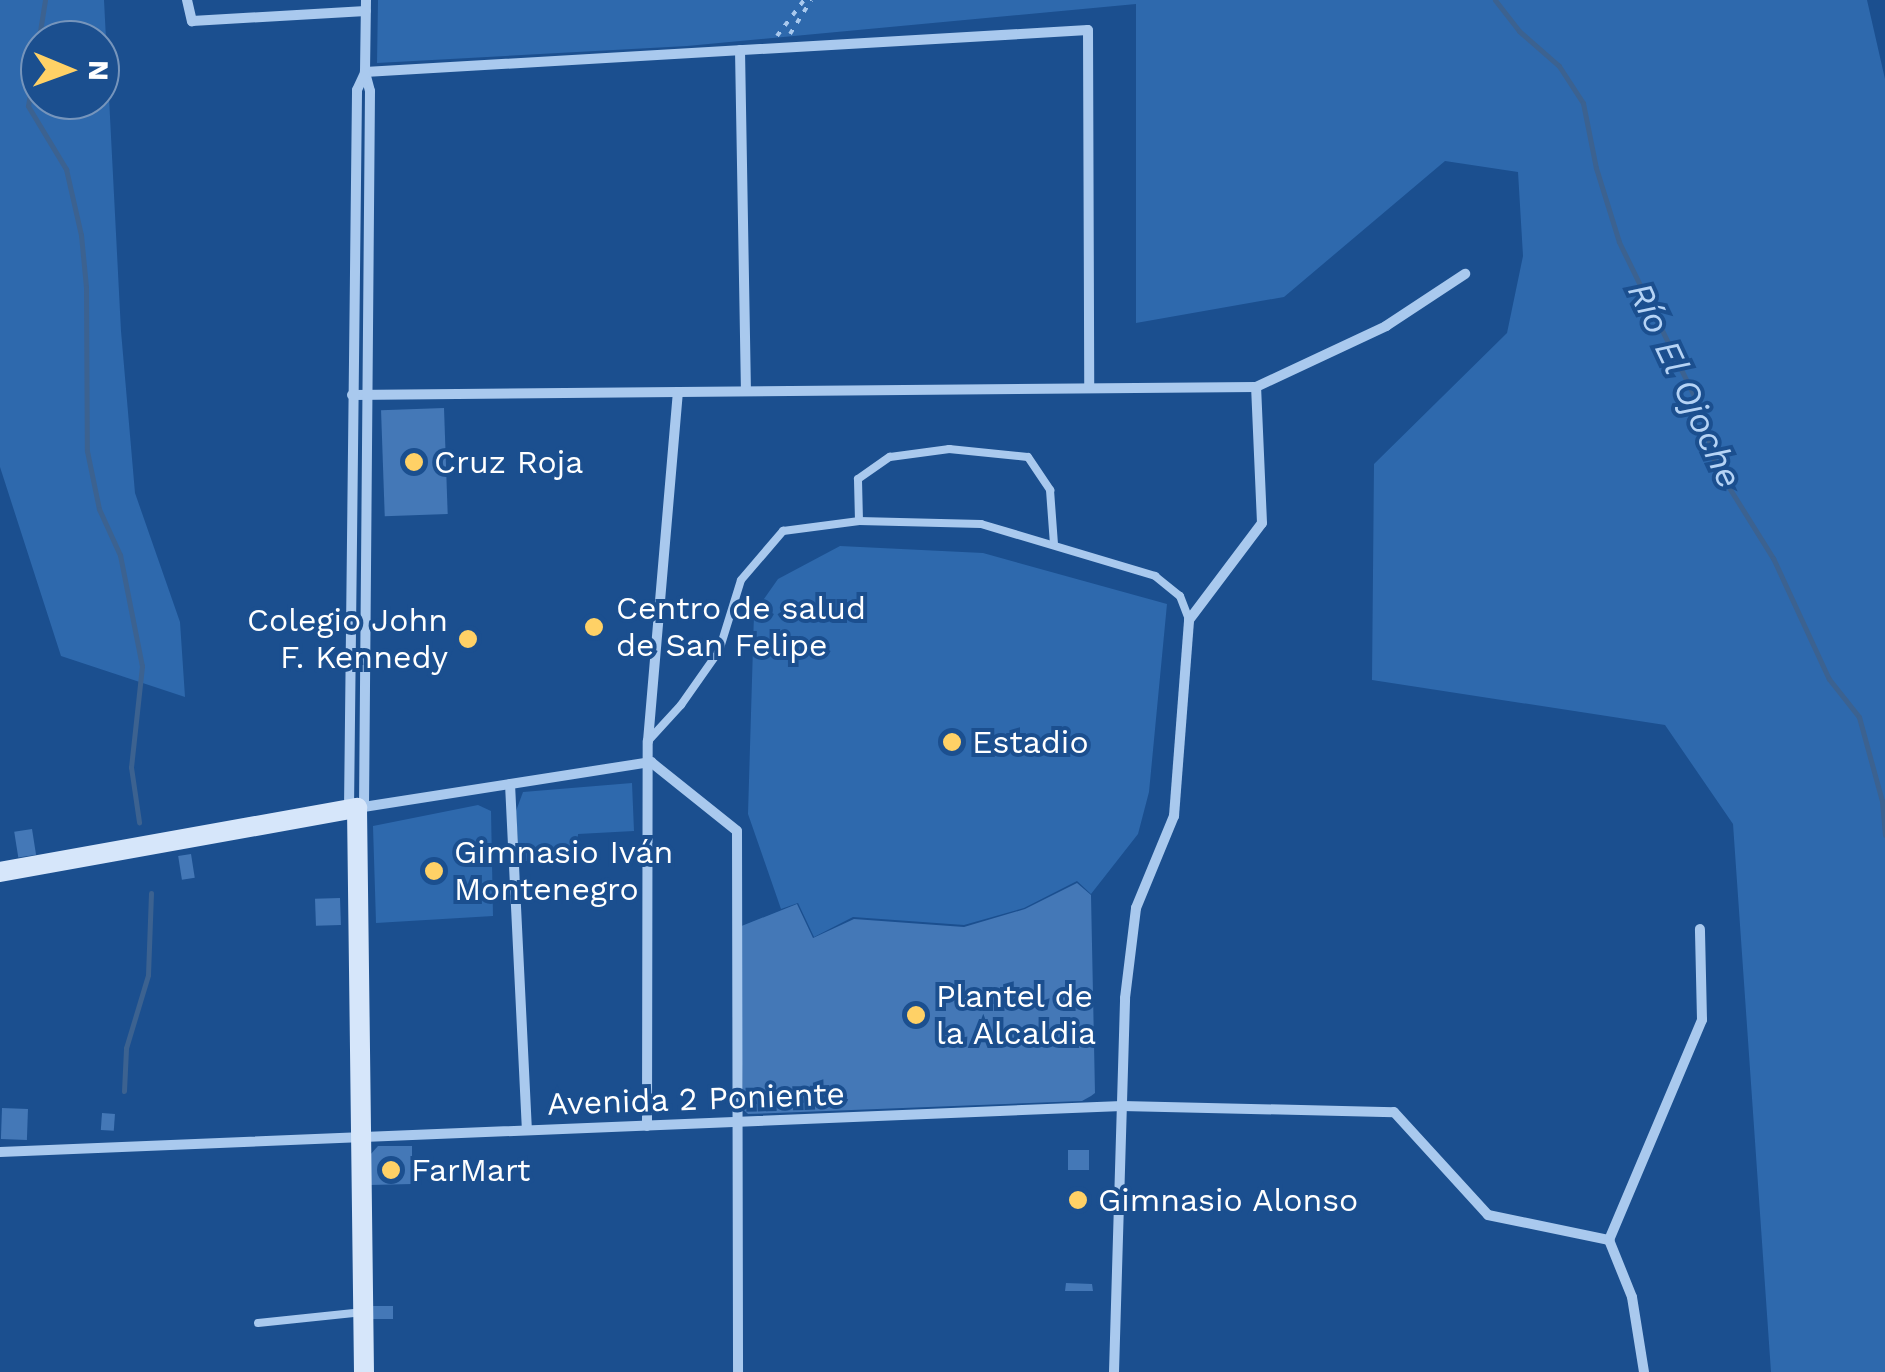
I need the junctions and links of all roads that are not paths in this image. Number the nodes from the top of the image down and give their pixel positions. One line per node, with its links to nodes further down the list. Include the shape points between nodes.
1 (186, 0): 2 (street, via 192,21)
2 (366, 6): 4 (street)
3 (740, 50): 4 (street); 7 (street, via 1088,30); 8 (street)
4 (365, 72): 10 (street); 11 (street, via 357,90)
5 (1465, 274): 6 (street, via 1386,326)
6 (1256, 386): 7 (street); 14 (street, via 1262,524)
7 (1089, 388): 8 (street)
8 (746, 391): 9 (street)
9 (678, 392): 10 (street); 15 (street)
10 (367, 394): 11 (street); 18 (street)
11 (352, 395): 18 (street)
12 (859, 521): 13 (lane, via 980,524); 13 (lane, via 858,479 890,457 950,450 1028,458 1050,490); 15 (lane, via 783,531 741,580 718,651)
13 (1054, 544): 14 (lane, via 1155,576 1180,596)
14 (1189, 620): 21 (street, via 1174,816 1136,908)
15 (648, 740): 16 (street)
16 (651, 762): 17 (street); 22 (street, via 738,831); 23 (street)
17 (510, 784): 18 (street); 24 (street)
18 (357, 808): 19 (street); 25 (street)
19 (0, 872)
20 (1700, 929): 27 (street, via 1702,1020)
21 (1122, 1106): 22 (street, Avenida 2 Poniente); 27 (street, Avenida 2 Poniente, via 1394,1112 1488,1215); 32 (street)
22 (738, 1124): 23 (street, Avenida 2 Poniente); 31 (street)
23 (647, 1126): 24 (street, Avenida 2 Poniente)
24 (528, 1130): 25 (street, Avenida 2 Poniente)
25 (361, 1140): 26 (street, Avenida 2 Poniente); 28 (street)
26 (0, 1152)
27 (1609, 1240): 33 (street, via 1632,1297)
28 (363, 1312): 29 (lane); 30 (street)
29 (258, 1322)
30 (364, 1372)
31 (738, 1372)
32 (1114, 1372)
33 (1644, 1372)

